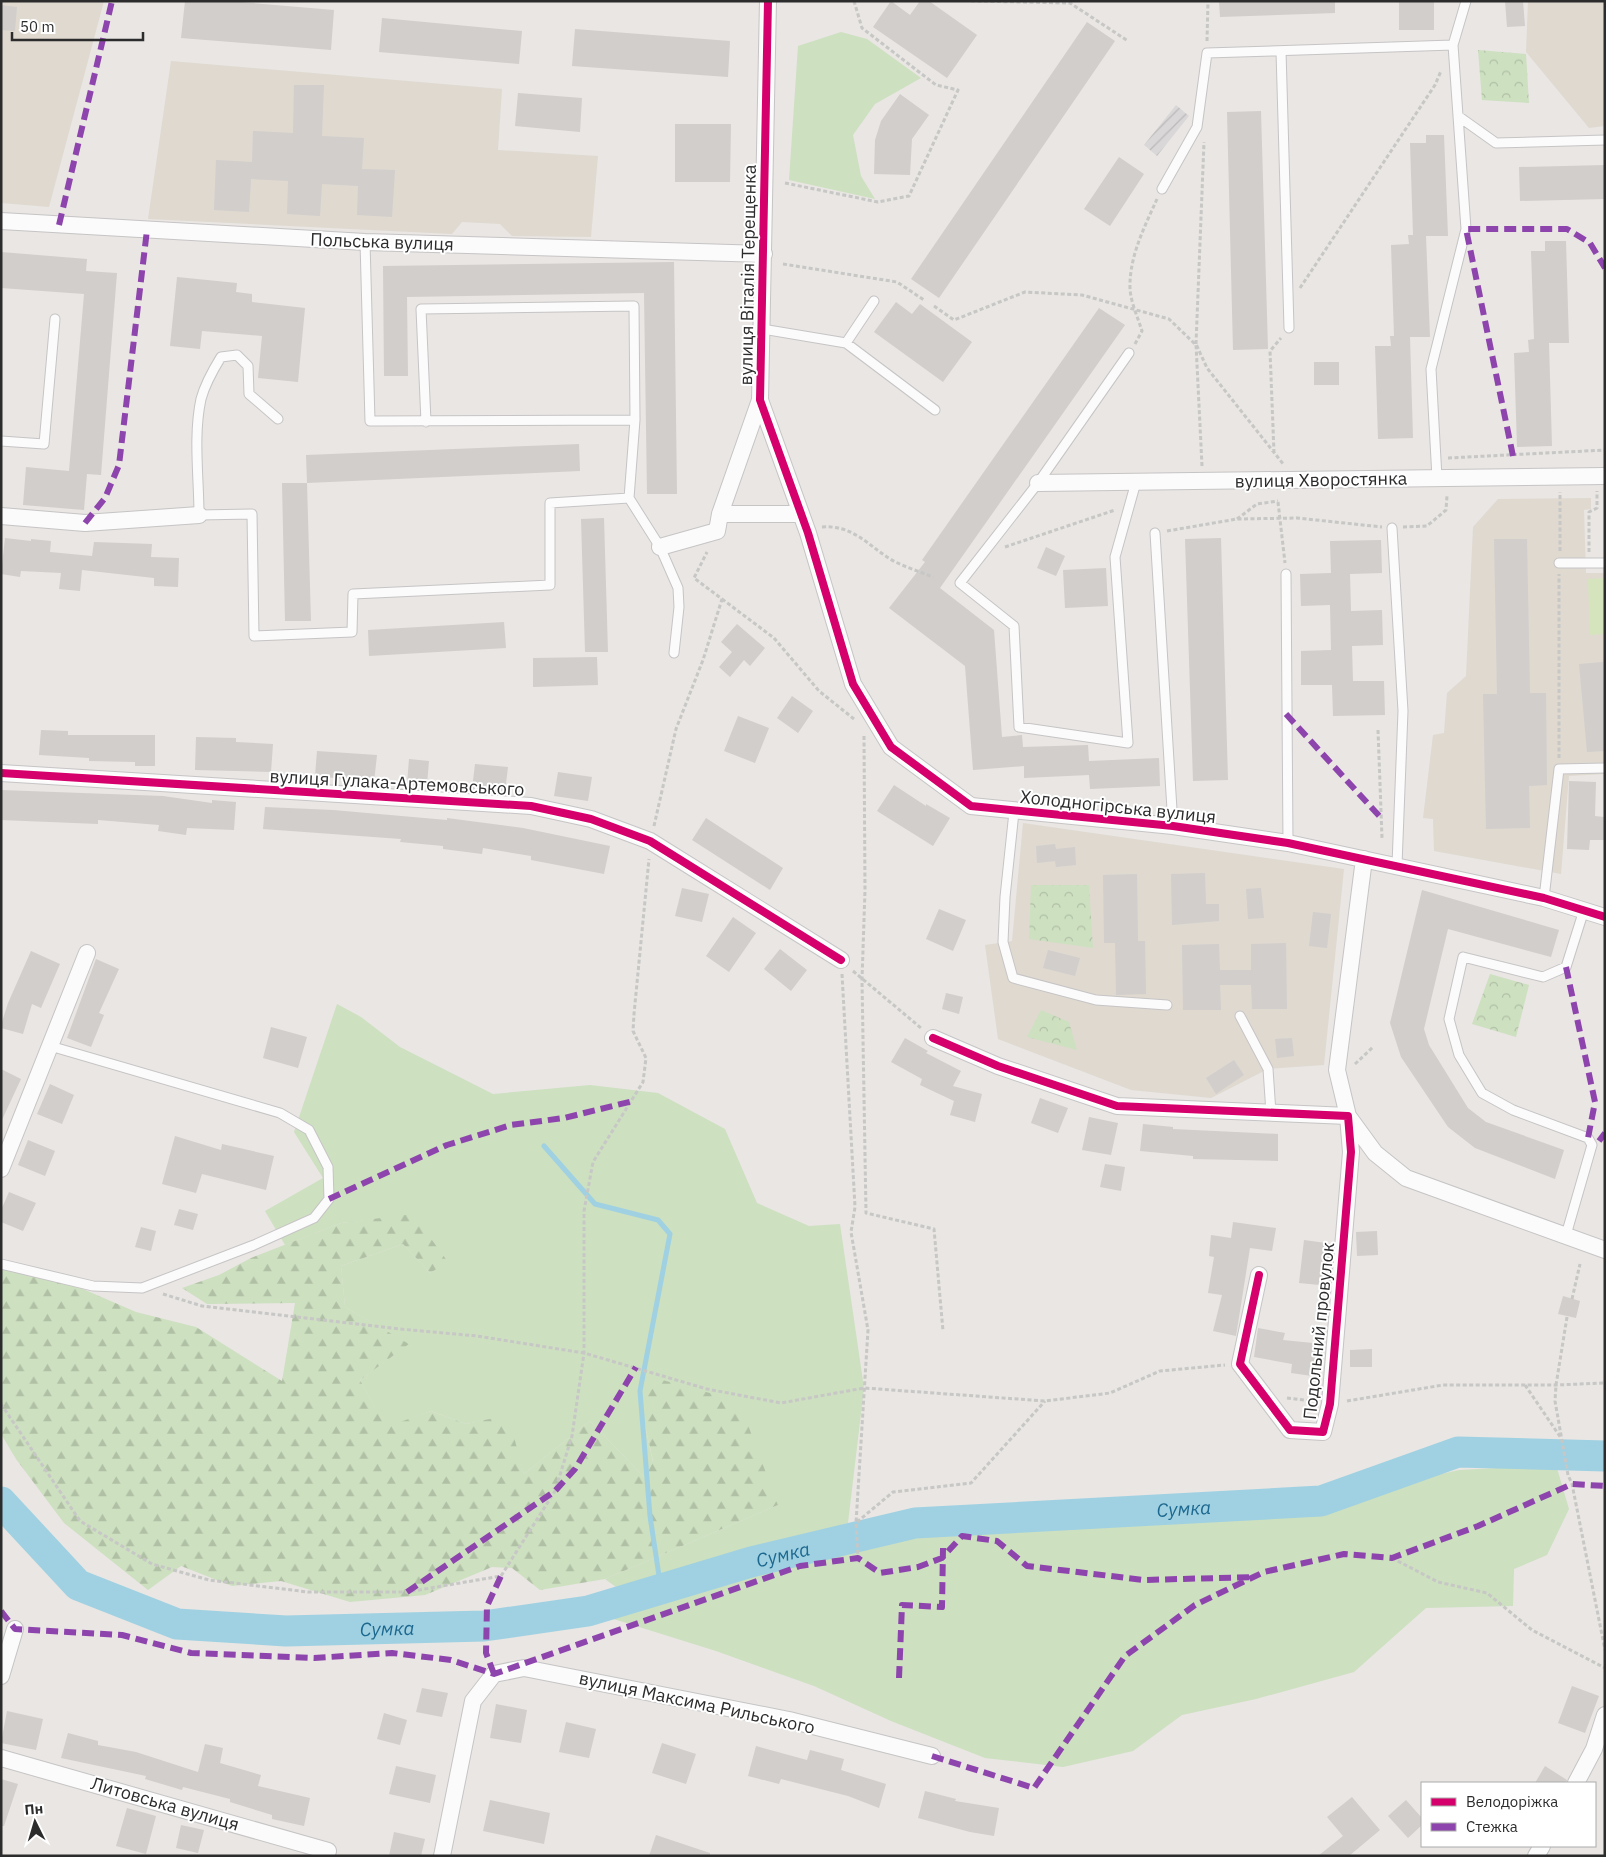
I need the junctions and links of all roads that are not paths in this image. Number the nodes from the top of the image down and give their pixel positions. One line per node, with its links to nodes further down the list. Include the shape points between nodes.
1 (768, 1): 10 (street, вулиця Віталія Терещенка)
2 (1466, 1): 3 (lane)
3 (1453, 45): 4 (lane); 5 (lane)
4 (1281, 51): 7 (lane, via 1207,53 1197,127); 14 (lane)
5 (1458, 116): 6 (lane, via 1496,143); 24 (lane, via 1466,230 1431,369)
6 (1605, 140)
7 (1162, 189)
8 (1, 220): 9 (street, Польська вулиця)
9 (365, 242): 10 (street, Польська вулиця); 21 (lane, via 370,421)
10 (764, 254): 13 (street, вулиця Віталія Терещенка)
11 (874, 301): 15 (lane)
12 (55, 319): 22 (lane, via 44,444)
13 (762, 328): 15 (lane); 17 (street, вулиця Віталія Терещенка)
14 (1289, 328)
15 (846, 343): 18 (lane)
16 (1130, 354): 26 (lane)
17 (760, 400): 28 (street, вулиця Віталія Терещенка); 29 (street, вулиця Віталія Терещенка)
18 (935, 410)
19 (278, 419): 30 (lane, via 249,394 248,366 237,355 221,357 201,399)
20 (635, 420): 21 (lane); 21 (lane, via 634,306 421,309); 27 (lane)
21 (426, 422)
22 (1, 441)
23 (1605, 476): 24 (street, вулиця Хворостянка)
24 (1437, 478): 25 (street, вулиця Хворостянка)
25 (1136, 482): 26 (street, вулиця Хворостянка); 26 (lane, via 1115,557 1128,742 1019,727 1014,626 960,583)
26 (1038, 483)
27 (629, 498): 30 (lane, via 550,503 550,585 353,594 352,632 254,636 252,514); 34 (lane)
28 (720, 514): 29 (street); 34 (street, вулиця Віталія Терещенка, via 717,531)
29 (800, 514): 39 (street, вулиця Віталія Терещенка)
30 (199, 515): 31 (street, via 85,523)
31 (1, 516)
32 (1392, 528): 46 (lane, via 1402,711)
33 (1155, 533): 43 (lane)
34 (660, 547): 38 (lane, via 678,588)
35 (1605, 562): 36 (lane)
36 (1559, 563)
37 (1286, 574): 44 (lane)
38 (674, 653)
39 (853, 684): 42 (street, Холодногірська вулиця, via 891,747 971,806)
40 (1605, 768): 47 (lane, via 1559,769)
41 (1, 773): 51 (street, вулиця Гулака-Артемовського, via 531,806 590,819 650,841)
42 (1014, 812): 43 (street, Холодногірська вулиця); 52 (lane, via 1003,942 1013,978 1096,1000)
43 (1173, 826): 44 (street, Холодногірська вулиця)
44 (1288, 843): 45 (street, Холодногірська вулиця)
45 (1364, 859): 46 (street, Холодногірська вулиця); 57 (street, via 1337,1070)
46 (1397, 865): 47 (street, Холодногірська вулиця)
47 (1544, 898): 48 (street, Холодногірська вулиця)
48 (1584, 910): 49 (street, Холодногірська вулиця); 59 (lane, via 1566,967 1543,977 1463,957 1449,1019 1459,1055 1482,1093 1513,1110 1588,1138 1592,1145)
49 (1605, 917)
50 (87, 953): 55 (street)
51 (841, 960)
52 (1166, 1005)
53 (1240, 1016): 56 (lane, via 1268,1068)
54 (933, 1038): 56 (street, via 998,1066 1116,1106)
55 (50, 1046): 58 (street); 61 (lane, via 280,1112 309,1130 328,1167 328,1199 314,1218 142,1288 93,1286)
56 (1270, 1113): 57 (street)
57 (1348, 1116): 59 (street, via 1375,1153 1406,1178); 62 (street, Подольний провулок, via 1351,1152 1330,1404 1323,1432 1290,1430 1240,1364)
58 (1, 1169)
59 (1566, 1235): 60 (street)
60 (1605, 1250)
61 (1, 1264)
62 (1259, 1275)
63 (15, 1630): 64 (street)
64 (1, 1676)
65 (1605, 1715): 68 (street, via 1594,1749)
66 (932, 1756): 70 (street, вулиця Максима Рильського, via 789,1720 524,1668 494,1674 473,1701)
67 (1, 1758): 69 (street, Литовська вулиця)
68 (1577, 1782)
69 (328, 1851)
70 (442, 1856)

